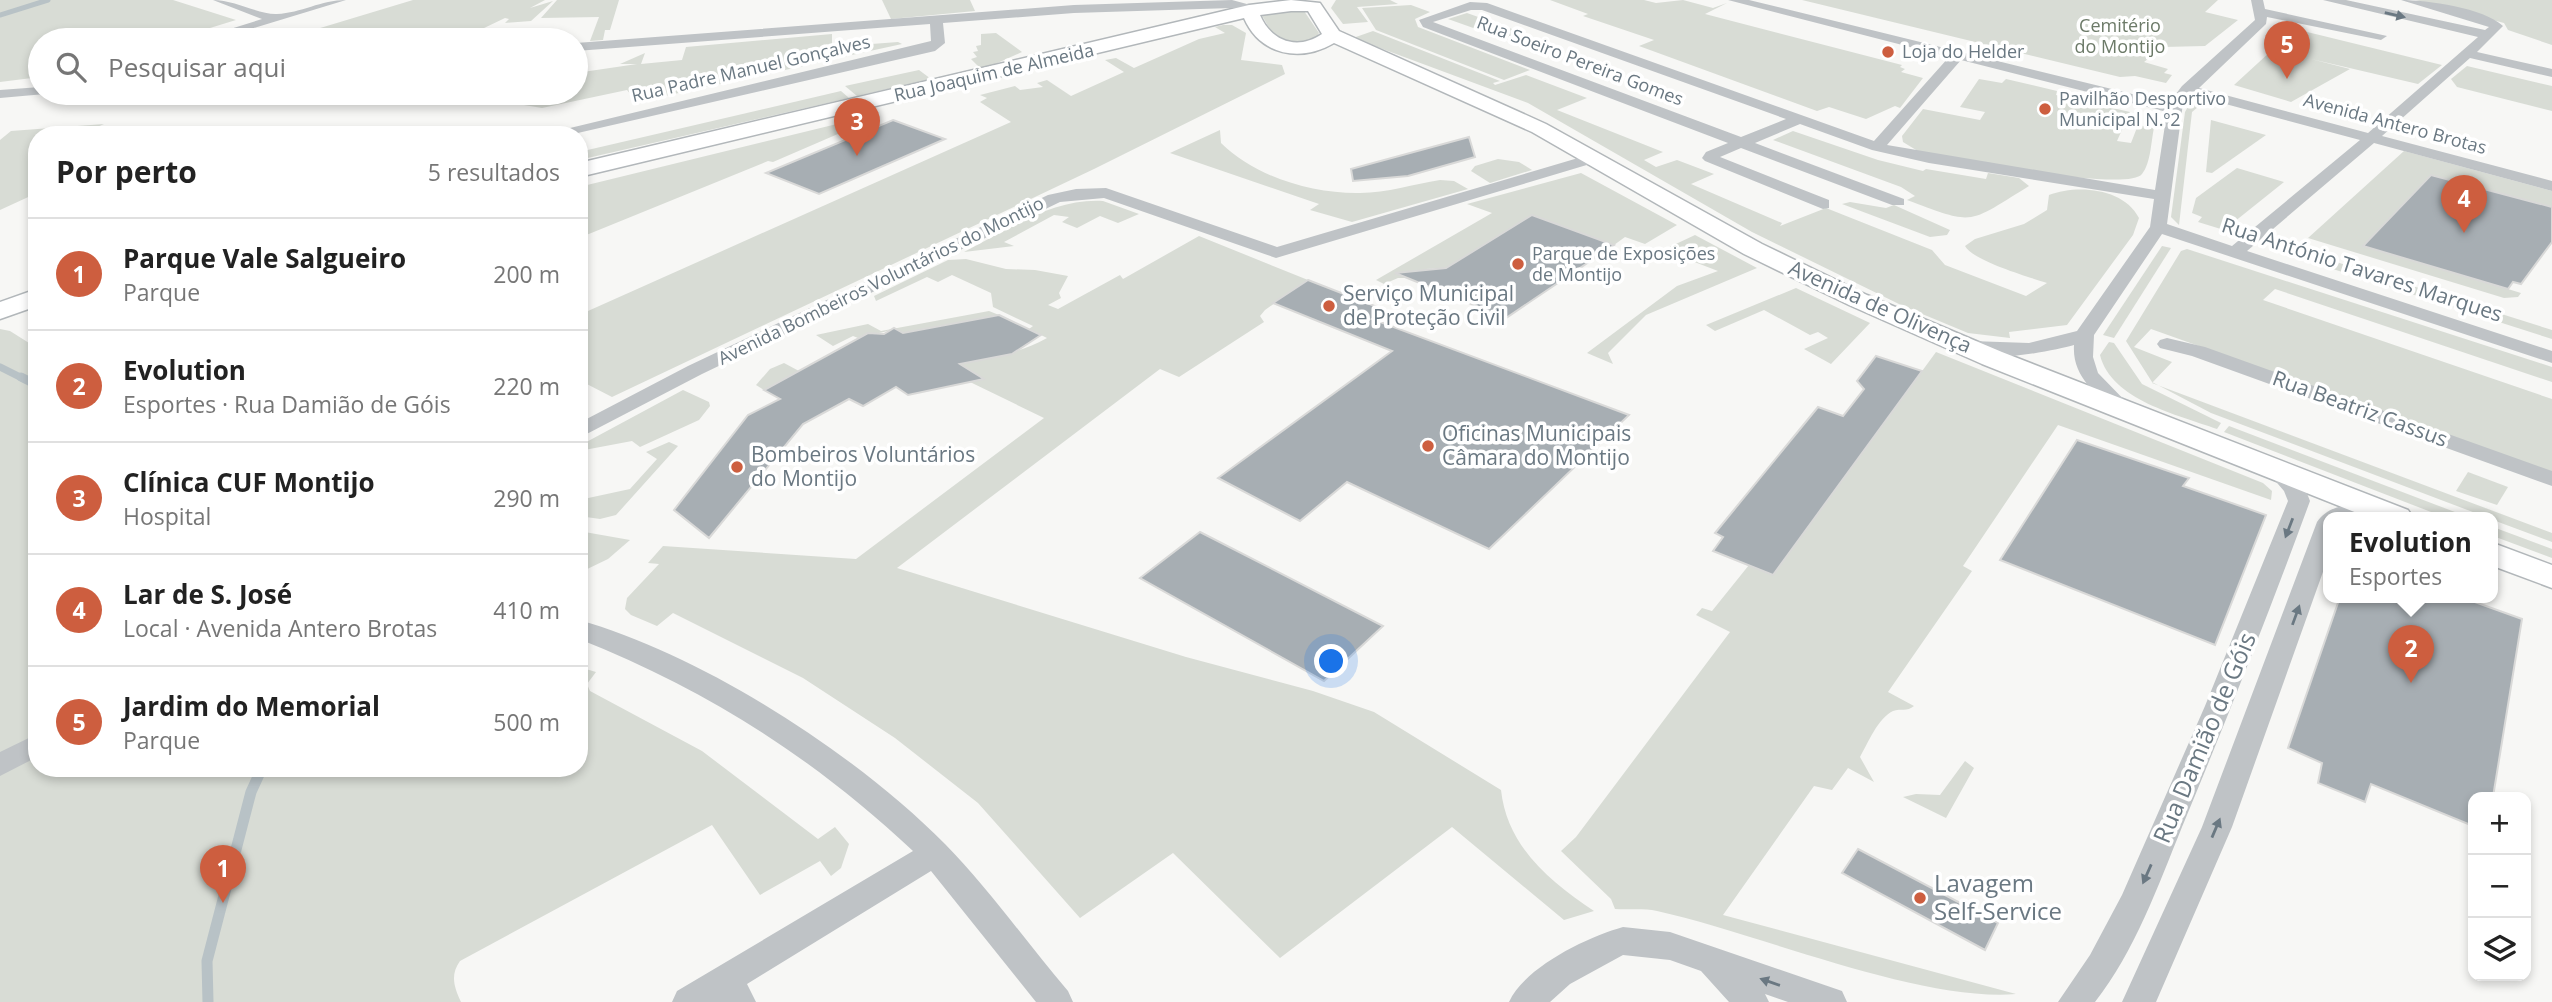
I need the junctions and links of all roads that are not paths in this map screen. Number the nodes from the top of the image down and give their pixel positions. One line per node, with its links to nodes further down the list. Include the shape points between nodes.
1 (219, 0): 10 (street)
2 (340, 0): 10 (street)
3 (1286, 0): 7 (main road); 9 (main road, Rua Joaquim de Almeida)
4 (1734, 0): 19 (street)
5 (2329, 0): 15 (street, one-way to 15)
6 (2406, 0): 15 (street, via 2494,22 2497,26)
7 (1317, 4): 13 (main road)
8 (2259, 6): 14 (street); 22 (street, via 2262,21)
9 (1248, 7): 11 (street, via 1074,9); 17 (main road, Avenida de Olivença, via 1268,41); 32 (main road, Rua Joaquim de Almeida, via 1204,23)
10 (275, 19): 12 (street)
11 (936, 19): 16 (street); 27 (street, Rua Padre Manuel Gonçalves, via 938,43 930,48)
12 (243, 28)
13 (1332, 35): 17 (main road, via 1328,41); 20 (main road, Avenida de Olivença)
14 (2381, 36)
15 (2489, 36): 18 (street)
16 (588, 46)
17 (1306, 46): 20 (main road, Avenida de Olivença)
18 (2470, 52): 21 (street); 28 (street)
19 (1957, 56): 25 (street); 30 (street)
20 (1380, 59): 31 (main road, Avenida de Olivença, via 1501,109)
21 (2552, 71)
22 (2191, 85): 25 (street); 28 (street, Avenida Antero Brotas)
23 (28, 92): 24 (street)
24 (0, 94)
25 (2174, 109): 35 (street)
26 (1800, 118): 29 (street); 29 (street, Rua Soeiro Pereira Gomes, via 1483,6 1425,20); 30 (street, Rua Soeiro Pereira Gomes)
27 (588, 126)
28 (2377, 134): 33 (street, Avenida Antero Brotas); 34 (street, Avenida Antero Brotas); 39 (street)
29 (1740, 142): 36 (street, Rua Soeiro Pereira Gomes); 37 (street, via 1710,158)
30 (1877, 147): 35 (street)
31 (1595, 158): 45 (main road, Avenida de Olivença, via 1799,272); 48 (street, Avenida Bombeiros Voluntários do Montijo, via 1276,253 1106,193 1065,194 695,370)
32 (588, 168)
33 (2552, 176)
34 (2552, 186)
35 (2163, 196): 38 (street)
36 (1898, 202)
37 (1823, 204)
38 (2158, 227): 39 (street, Rua António Tavares Marques); 43 (street)
39 (2235, 252): 46 (street, Rua António Tavares Marques)
40 (28, 302): 41 (main road)
41 (2, 315): 42 (main road)
42 (28, 317)
43 (2084, 335): 45 (street, via 2021,352); 47 (street, via 2083,357 2089,375)
44 (2167, 344): 50 (street, Rua Beatriz Cassus, via 2198,351)
45 (1960, 345): 47 (main road, Avenida de Olivença)
46 (2552, 357)
47 (2124, 410): 49 (main road, Avenida de Olivença)
48 (588, 427)
49 (2277, 470): 53 (main road, Avenida de Olivença); 70 (street, Rua Damião de Góis, one-way to 70, via 2295,489 2299,501 2239,662 2143,883 2090,986)
50 (2552, 478)
51 (2348, 512): 52 (street)
52 (2369, 512)
53 (2385, 512)
54 (2323, 538): 71 (street, Rua Damião de Góis, one-way to 54, via 2217,827)
55 (2498, 556): 56 (main road)
56 (2552, 577)
57 (588, 634): 62 (street, via 660,661 747,709 848,777)
58 (28, 749): 60 (street)
59 (28, 759): 61 (street)
60 (0, 765)
61 (0, 772)
62 (935, 853): 64 (street); 66 (street)
63 (1711, 962): 67 (street, via 1670,946 1623,941 1558,974); 68 (street); 69 (street, one-way to 63)
64 (732, 991): 65 (street)
65 (689, 1002)
66 (1056, 1002)
67 (1526, 1002)
68 (1752, 1002)
69 (1830, 1002)
70 (2076, 1002)
71 (2139, 1002)

